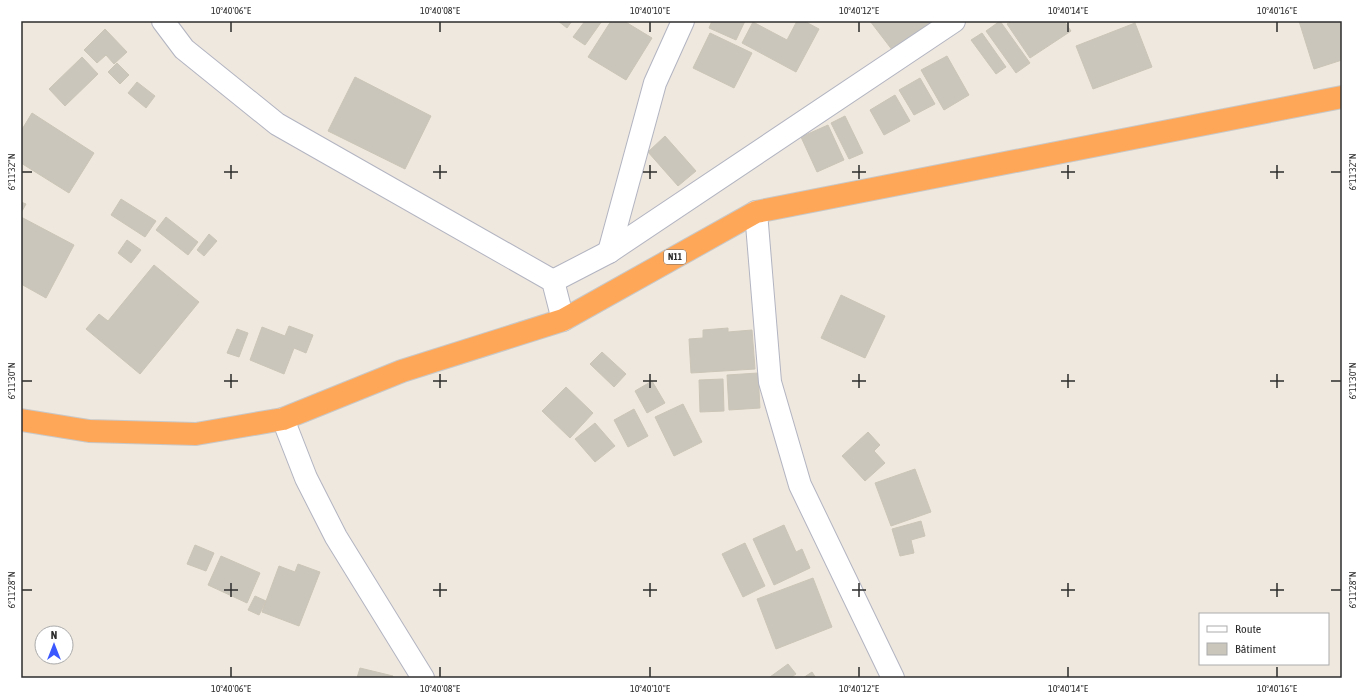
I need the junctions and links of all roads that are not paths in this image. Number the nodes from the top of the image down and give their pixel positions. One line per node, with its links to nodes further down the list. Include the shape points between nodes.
1 (163, 21): 7 (street, via 184,49 277,124)
2 (683, 21): 6 (street, via 655,83)
3 (954, 21): 6 (street)
4 (1342, 97): 5 (highway, N11)
5 (756, 212): 8 (highway, N11); 12 (street, via 770,382 800,485)
6 (609, 252): 7 (street)
7 (553, 281): 8 (street)
8 (563, 320): 9 (highway, N11, via 402,371)
9 (283, 419): 10 (highway, N11, via 196,434 89,431); 11 (street, via 306,478 336,537)
10 (21, 420)
11 (423, 678)
12 (893, 678)

